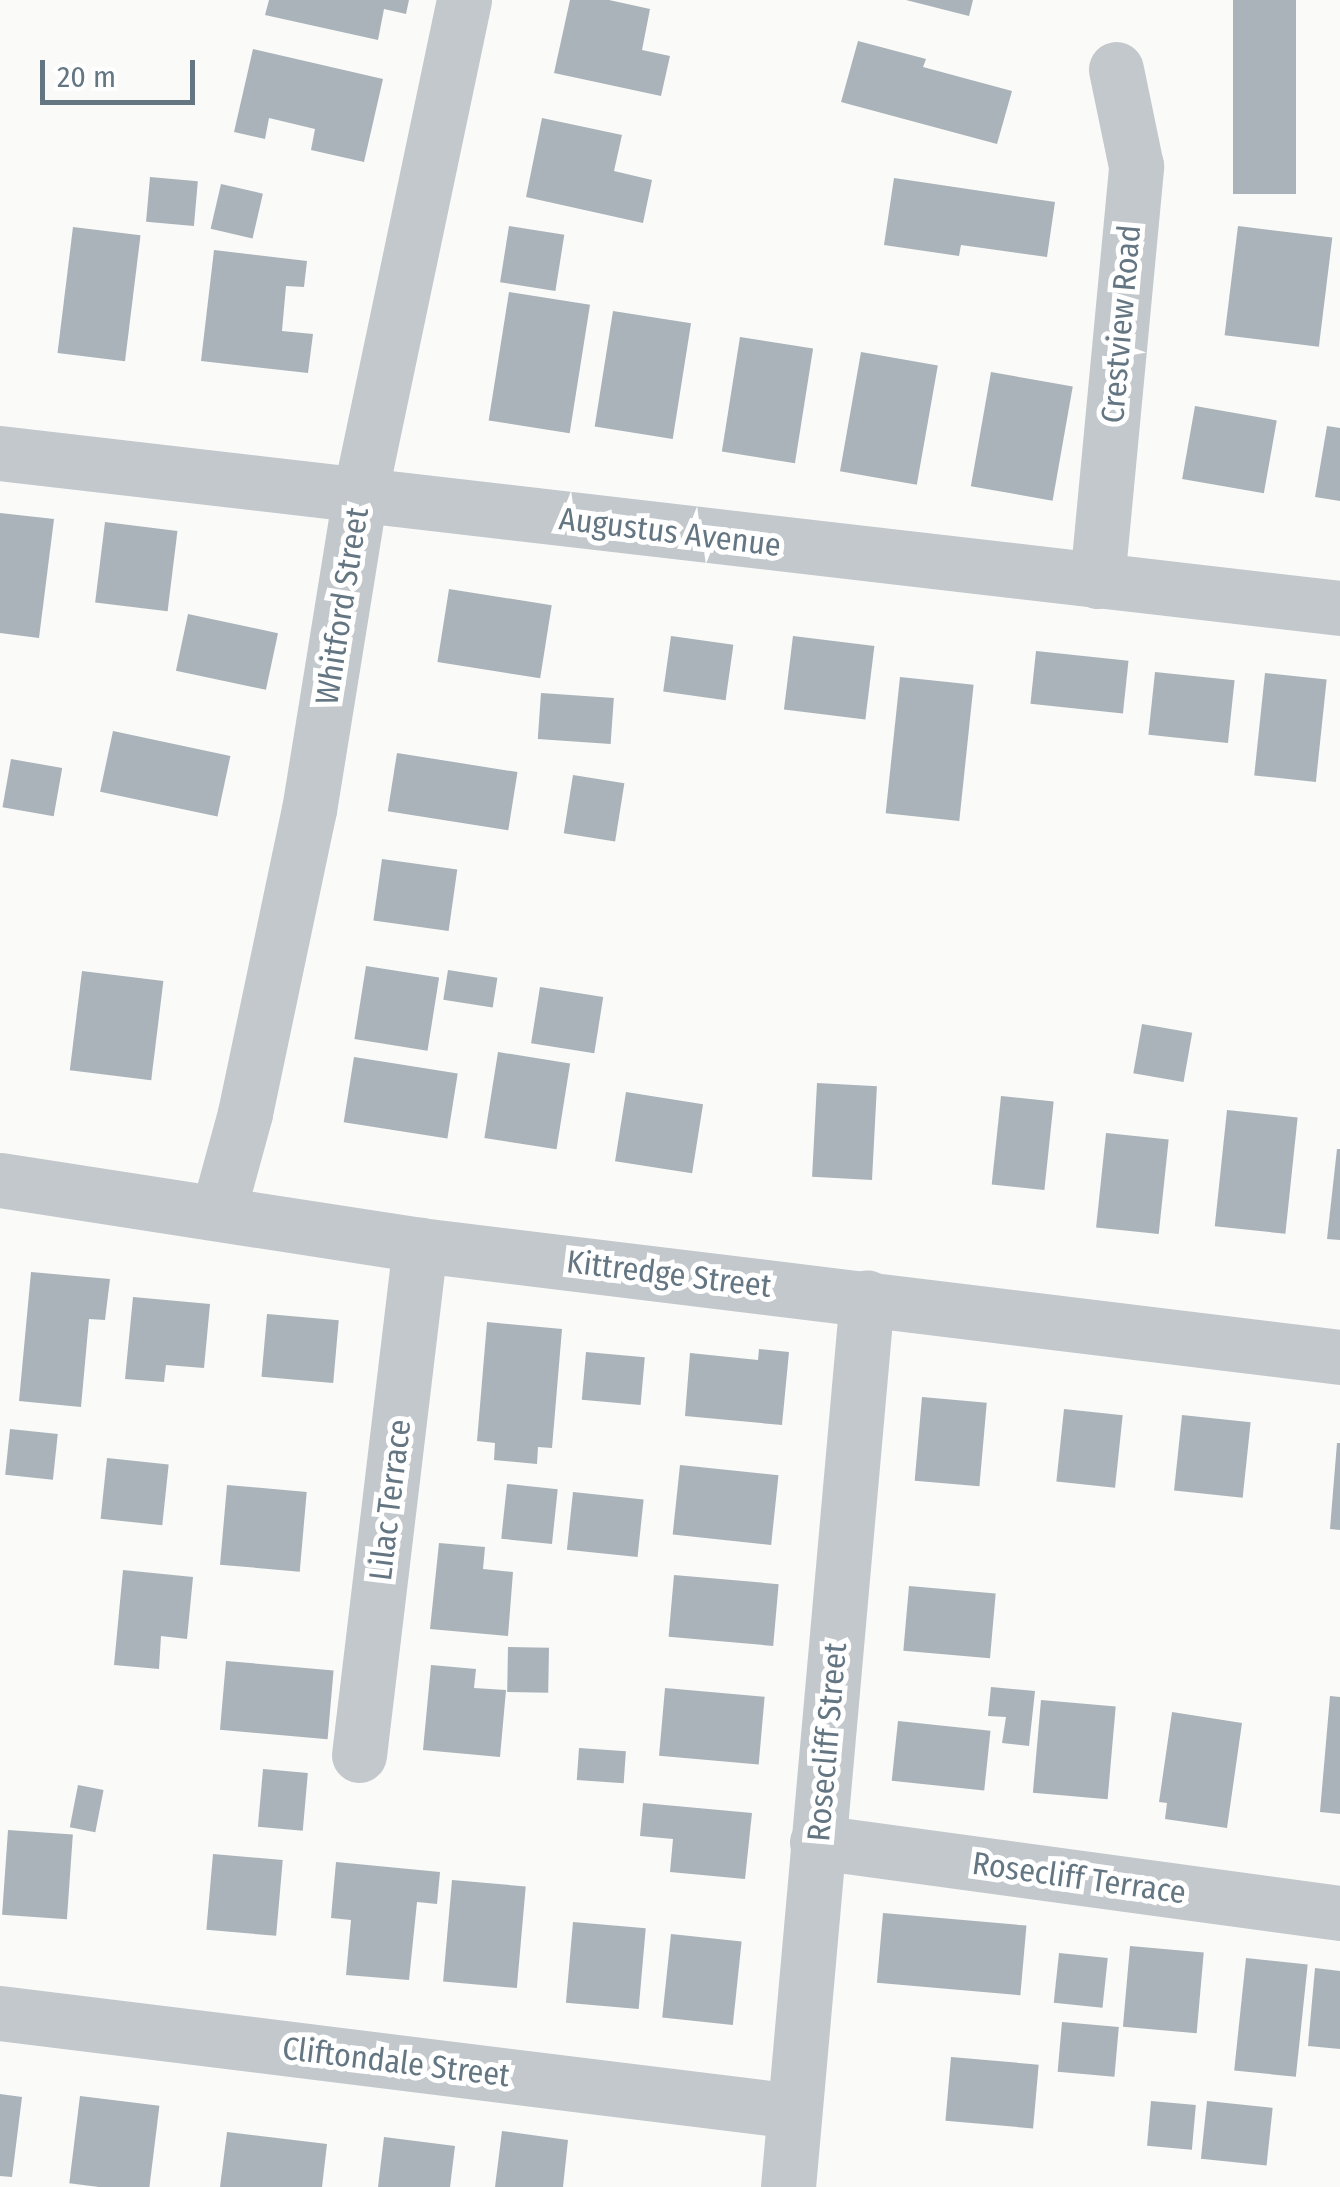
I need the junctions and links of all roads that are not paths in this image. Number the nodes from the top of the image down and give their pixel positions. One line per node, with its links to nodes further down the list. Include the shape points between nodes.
1 (464, 0): 4 (street, Whitford Street)
2 (1116, 69): 5 (street, Crestview Road, via 1136,166)
3 (0, 453): 4 (street, Augustus Avenue)
4 (360, 494): 5 (street, Augustus Avenue); 8 (street, Whitford Street, via 309,810)
5 (1097, 581): 6 (street, Augustus Avenue)
6 (1340, 608)
7 (0, 1180): 8 (street, Kittredge Street)
8 (218, 1212): 9 (street, Kittredge Street)
9 (420, 1244): 10 (street, Kittredge Street); 12 (street, Lilac Terrace)
10 (867, 1298): 11 (street, Kittredge Street); 13 (street, Rosecliff Street)
11 (1340, 1356)
12 (358, 1755)
13 (818, 1842): 14 (street, Rosecliff Terrace); 16 (street, Rosecliff Street)
14 (1340, 1913)
15 (0, 2012): 16 (street, Cliftondale Street)
16 (793, 2112): 17 (street, Rosecliff Street)
17 (788, 2187)

